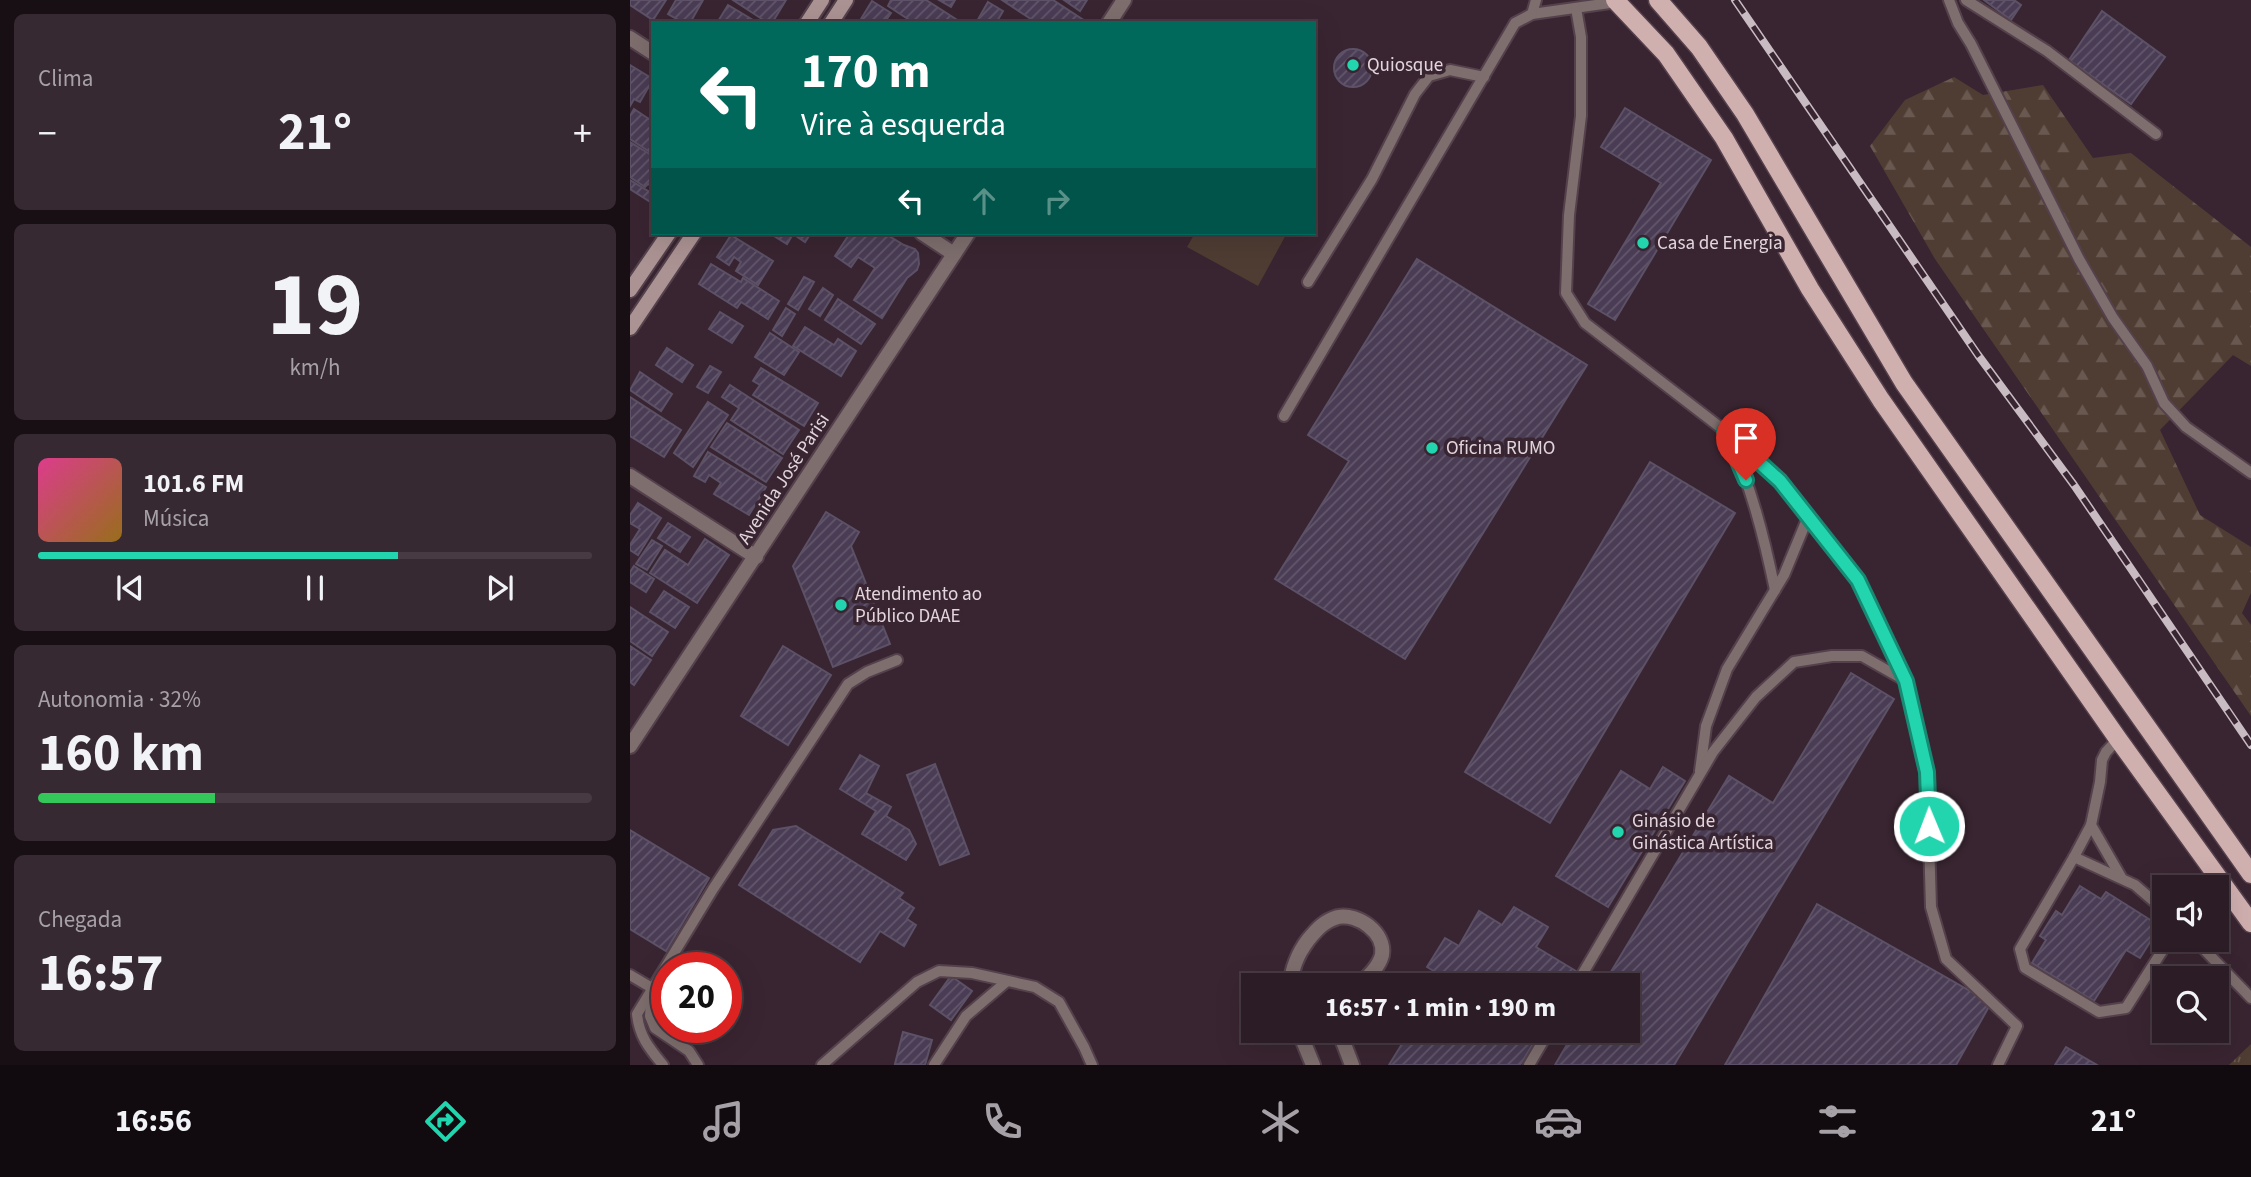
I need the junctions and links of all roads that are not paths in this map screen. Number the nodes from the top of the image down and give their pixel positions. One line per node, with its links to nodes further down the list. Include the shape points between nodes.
1 (822, 0): 11 (main road)
2 (846, 0): 12 (main road)
3 (1124, 0): 13 (street)
4 (1536, 0): 10 (lane)
5 (1658, 0): 40 (main road, via 1699,47 1745,114 1904,383)
6 (1949, 0): 28 (lane, via 2079,260 2147,366 2164,403 2186,428)
7 (1966, 0): 17 (lane, via 2047,51)
8 (1616, 1): 9 (lane); 35 (main road, via 1666,54 1709,117 1881,400)
9 (1576, 8): 10 (lane); 27 (lane, via 1581,37 1581,116 1569,215 1566,293 1585,323)
10 (1532, 14): 16 (lane, via 1515,23)
11 (808, 21)
12 (832, 21)
13 (1110, 21)
14 (630, 38): 15 (street)
15 (651, 52)
16 (1484, 77): 23 (lane, via 1450,70 1429,76); 26 (lane)
17 (2156, 134)
18 (668, 235): 24 (main road)
19 (693, 235): 25 (main road)
20 (925, 235): 22 (street)
21 (967, 235): 22 (street, Avenida José Parisi)
22 (954, 254): 31 (street, Avenida José Parisi)
23 (1308, 282)
24 (630, 290)
25 (630, 328)
26 (1284, 416)
27 (1725, 431): 30 (lane, via 1780,481); 32 (lane, via 1761,525)
28 (2251, 472)
29 (630, 476): 31 (street)
30 (1808, 517): 32 (lane); 34 (lane, via 1858,580)
31 (756, 557): 36 (street, Avenida José Parisi)
32 (1775, 590): 37 (lane, via 1727,669 1706,726)
33 (897, 660): 44 (lane, via 848,684)
34 (1906, 681): 37 (lane, via 1862,656 1794,662 1756,697); 68 (lane, via 1927,772 1931,907 1946,959 2017,1026)
35 (2118, 739): 38 (lane, via 2102,760); 43 (main road)
36 (630, 746)
37 (1699, 777): 49 (lane)
38 (2091, 825): 39 (lane); 41 (lane)
39 (2074, 857): 41 (lane); 45 (lane, via 2020,949 2025,968 2099,1012 2126,1008)
40 (2251, 874)
41 (2121, 877): 42 (lane)
42 (2152, 900)
43 (2251, 923)
44 (674, 952)
45 (2161, 952)
46 (2207, 952): 54 (lane)
47 (1294, 973): 48 (street, via 1299,951 1320,925 1340,917 1363,921 1379,937 1382,953)
48 (1371, 973)
49 (1583, 973)
50 (630, 975): 52 (lane)
51 (1006, 982): 62 (lane, via 939,971 917,982); 63 (lane, via 966,1016); 64 (lane, via 1035,987 1059,1002)
52 (651, 987)
53 (651, 989): 55 (lane)
54 (2251, 998)
55 (634, 1011): 60 (lane, via 648,1047)
56 (677, 1043): 61 (lane)
57 (1304, 1043): 65 (street)
58 (1344, 1043): 66 (street)
59 (1542, 1043): 67 (lane)
60 (663, 1065)
61 (698, 1065)
62 (822, 1065)
63 (934, 1065)
64 (1092, 1065)
65 (1313, 1065)
66 (1352, 1065)
67 (1529, 1065)
68 (1998, 1065)

